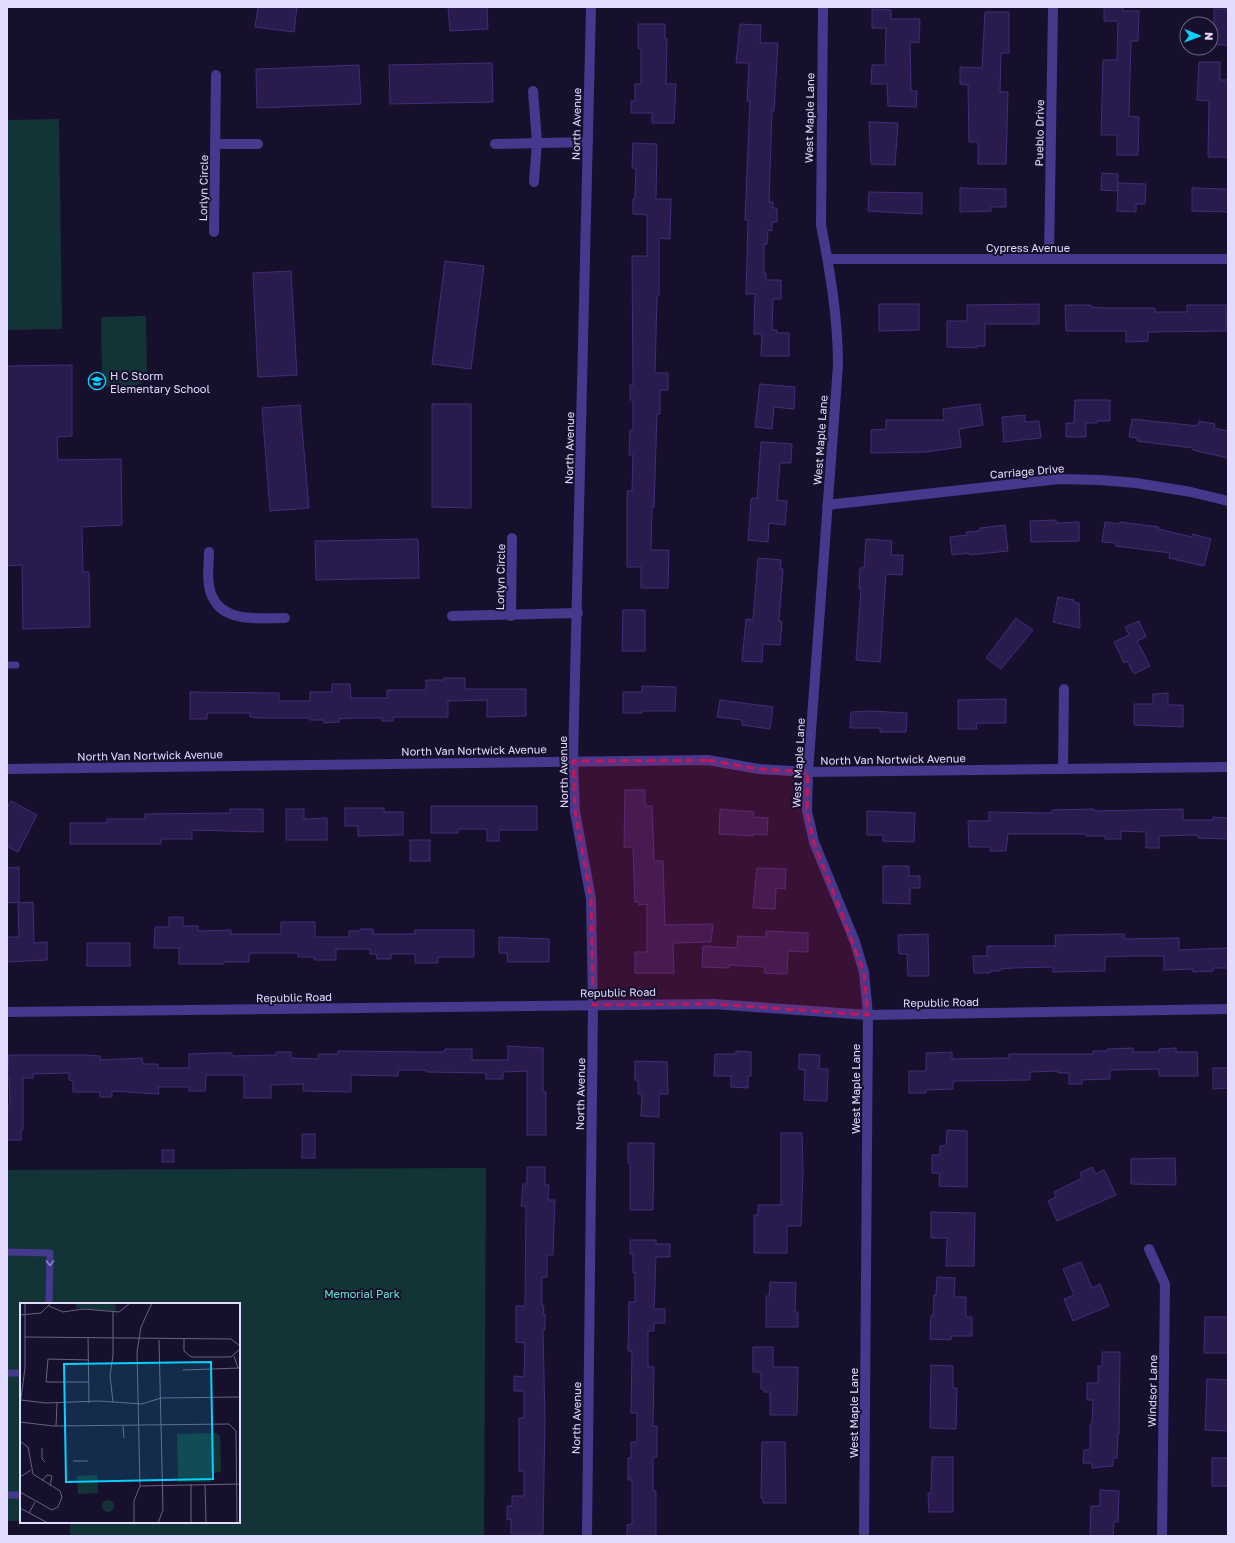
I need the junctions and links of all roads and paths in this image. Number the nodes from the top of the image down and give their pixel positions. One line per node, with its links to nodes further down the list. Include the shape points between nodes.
1 (591, 7): 7 (street, North Avenue)
2 (823, 7): 13 (street, West Maple Lane, via 820,193 821,225)
3 (1052, 7): 14 (street, Pueblo Drive)
4 (216, 75): 8 (street, Lorlyn Circle)
5 (533, 91): 6 (street)
6 (537, 142): 7 (street); 10 (street); 11 (street)
7 (588, 142): 20 (street, North Avenue)
8 (215, 144): 9 (street, Lorlyn Circle); 12 (street, Lorlyn Circle)
9 (258, 144)
10 (496, 144)
11 (534, 182)
12 (214, 232)
13 (828, 259): 14 (street, Cypress Avenue); 17 (street, West Maple Lane, via 838,340)
14 (1049, 259): 15 (street, Cypress Avenue)
15 (1228, 259)
16 (1228, 501): 17 (street, Carriage Drive, via 1191,492 1136,484 1059,479)
17 (828, 504): 31 (street, West Maple Lane)
18 (512, 538): 22 (street, Lorlyn Circle)
19 (209, 552): 23 (street, via 208,584 212,598 220,607 229,614 244,618)
20 (578, 613): 22 (street, Lorlyn Circle); 27 (street, North Avenue)
21 (452, 616): 22 (street, Lorlyn Circle)
22 (511, 616)
23 (285, 618)
24 (7, 665): 25 (lane)
25 (16, 665)
26 (1064, 689): 29 (street)
27 (573, 761): 30 (street, North Van Nortwick Avenue); 31 (street, North Van Nortwick Avenue, via 708,760 759,769); 32 (street, North Avenue, via 575,812 592,899)
28 (1228, 767): 29 (street, North Van Nortwick Avenue)
29 (1063, 768): 31 (street, North Van Nortwick Avenue)
30 (7, 769)
31 (808, 772): 35 (street, West Maple Lane, via 807,811 814,842 855,942 864,972)
32 (593, 1005): 34 (street, Republic Road); 35 (street, Republic Road, via 713,1004); 43 (street, North Avenue)
33 (1228, 1009): 35 (street, Republic Road)
34 (7, 1012)
35 (868, 1015): 44 (street, West Maple Lane)
36 (1149, 1249): 45 (street, Windsor Lane, via 1165,1284)
37 (7, 1252): 38 (lane, one-way to 38, via 50,1253)
38 (50, 1303)
39 (7, 1373): 40 (lane)
40 (20, 1373)
41 (7, 1495): 42 (lane)
42 (20, 1495)
43 (587, 1536)
44 (864, 1536)
45 (1162, 1536)

